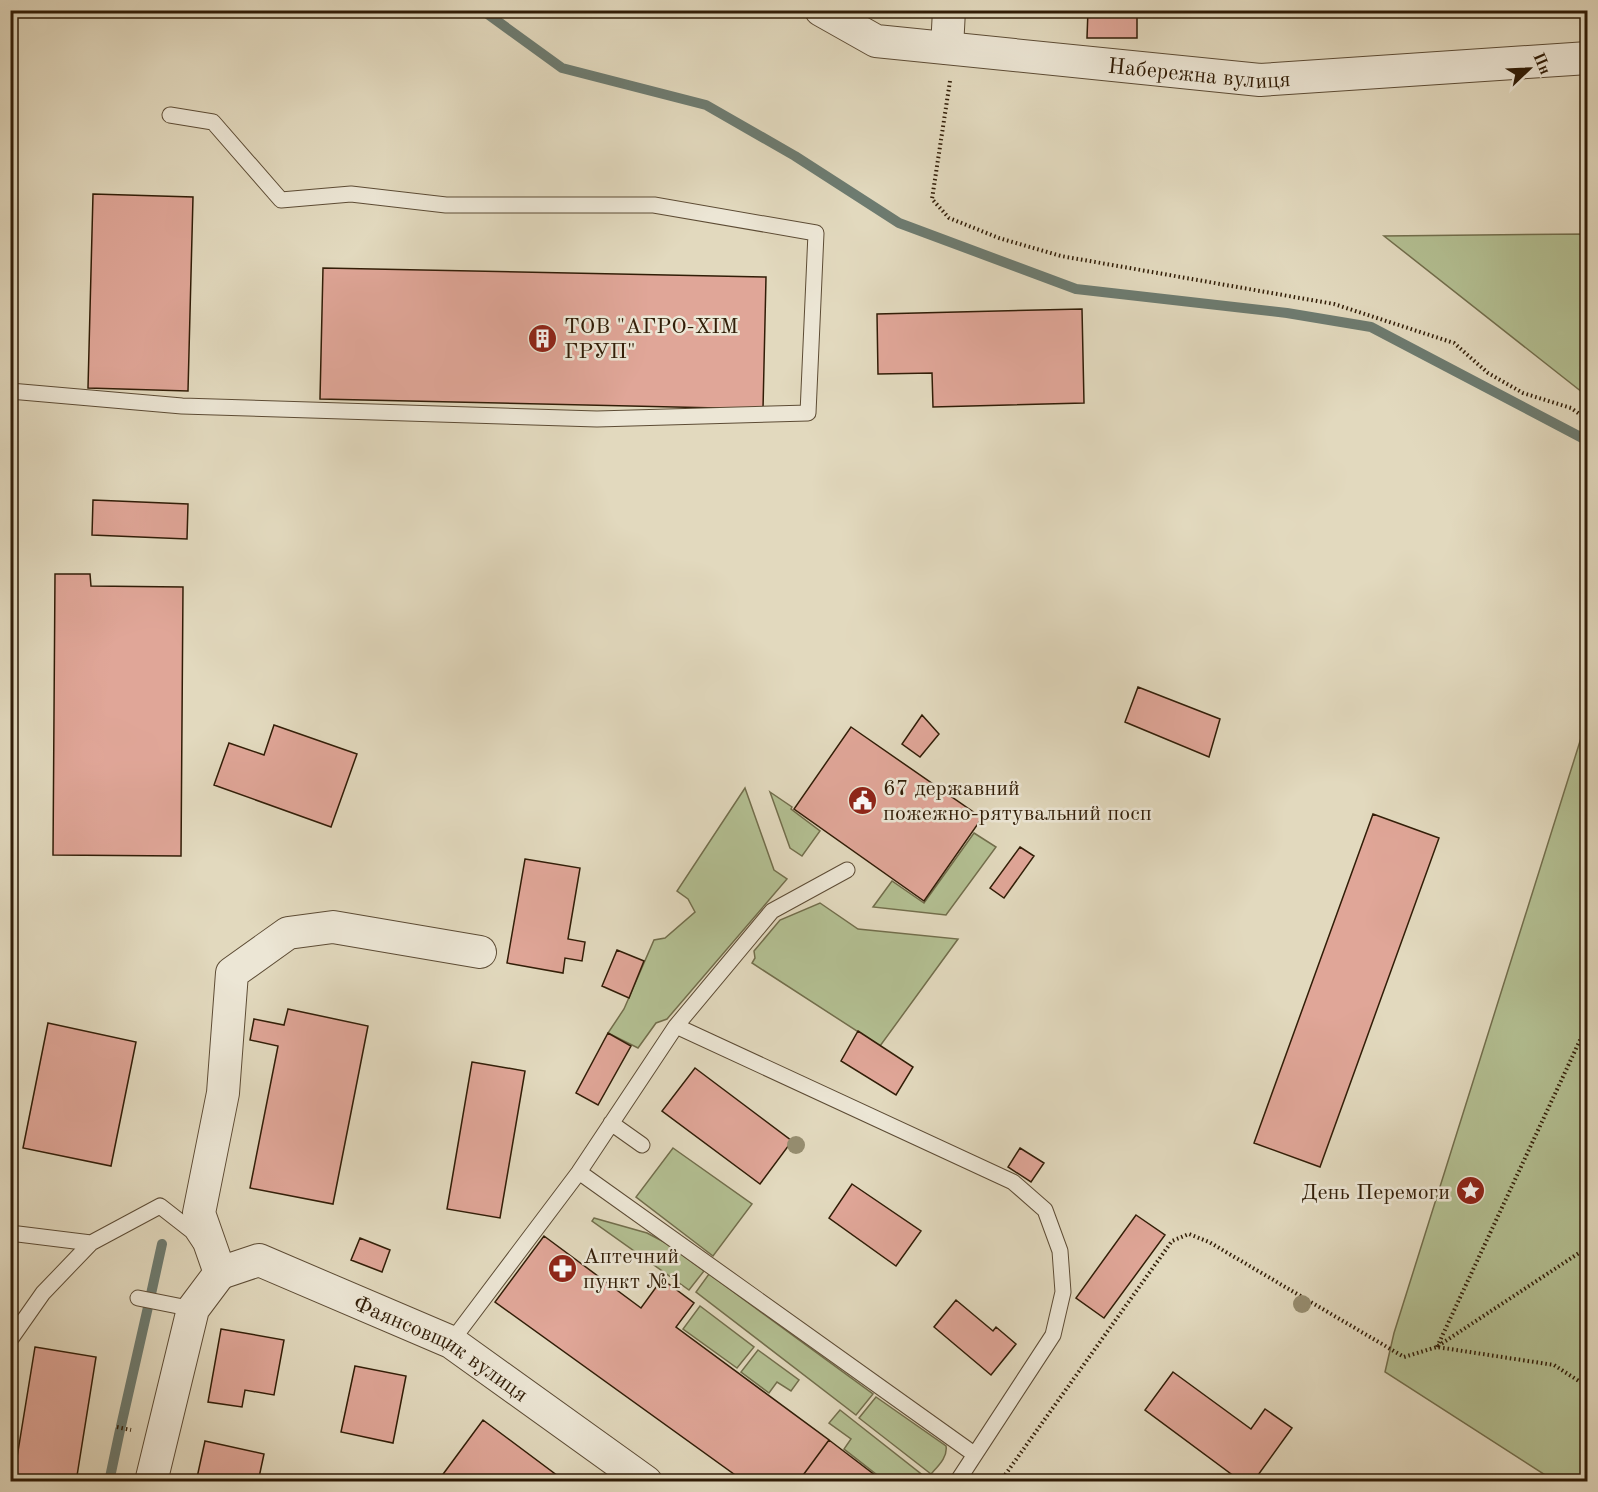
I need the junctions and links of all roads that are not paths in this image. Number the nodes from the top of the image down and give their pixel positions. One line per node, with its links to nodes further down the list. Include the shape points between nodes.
1 (821, 10): 3 (street, Набережна вулиця, via 876,41)
2 (949, 10): 3 (street)
3 (947, 48): 4 (street, Набережна вулиця, via 1260,80)
4 (1587, 58)
5 (170, 115): 6 (lane, via 213,122 281,200 351,194 446,206 654,205 816,233 808,413 585,418 182,406)
6 (10, 391)
7 (847, 870): 9 (lane, via 772,911)
8 (480, 952): 15 (street, via 333,927 288,933 232,973 223,1093 199,1213)
9 (676, 1026): 10 (lane); 20 (lane, via 1013,1182 1045,1210 1060,1251 1063,1292 1053,1335)
10 (611, 1123): 11 (lane); 12 (lane)
11 (642, 1145)
12 (579, 1172): 19 (lane); 20 (lane)
13 (10, 1233): 14 (lane)
14 (91, 1243): 15 (lane, via 160,1206 192,1231); 18 (lane, via 44,1293)
15 (220, 1273): 17 (street); 19 (street, Фаянсовщик вулиця, via 259,1260)
16 (138, 1298): 17 (lane)
17 (193, 1309): 21 (street)
18 (10, 1340)
19 (451, 1342): 22 (street, Фаянсовщик вулиця)
20 (974, 1454): 23 (lane)
21 (151, 1482)
22 (646, 1482)
23 (957, 1482)

